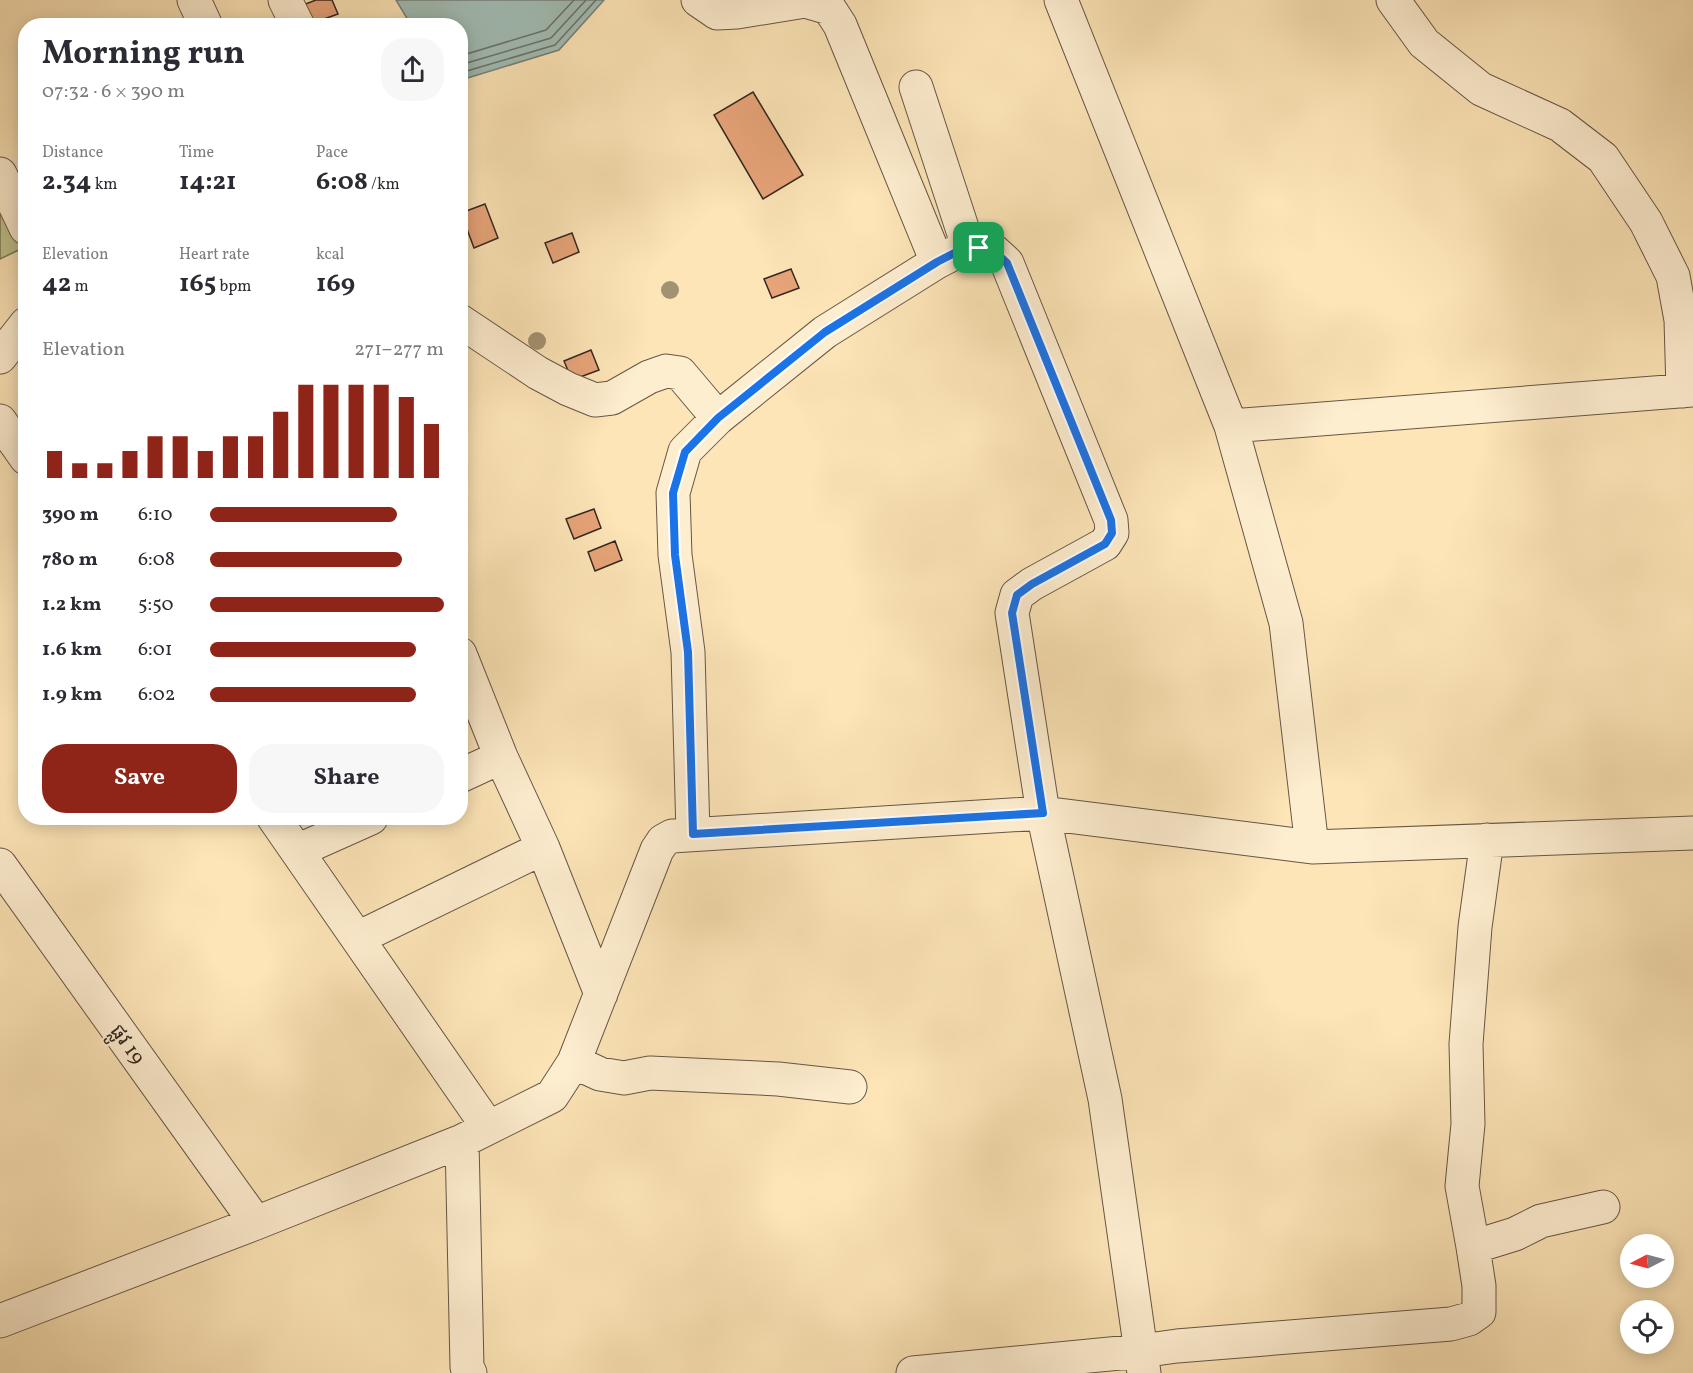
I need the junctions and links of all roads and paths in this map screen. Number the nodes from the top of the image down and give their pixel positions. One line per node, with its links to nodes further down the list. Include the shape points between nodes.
1 (194, 0): 6 (street)
2 (285, 0): 7 (street)
3 (698, 0): 12 (street, via 717,13 805,1 829,8 840,25)
4 (1060, 0): 19 (street)
5 (1393, 0): 16 (street, via 1424,43 1481,89 1560,125 1603,158 1646,222 1673,276)
6 (202, 18)
7 (294, 18)
8 (916, 87): 11 (street)
9 (0, 174): 10 (street)
10 (18, 211)
11 (968, 246): 12 (street); 24 (street, via 994,251 1007,263 1111,520 1112,533 1105,544 1017,595 1012,613)
12 (937, 262): 17 (street, via 825,332)
13 (468, 326): 17 (street, via 538,374 595,400 612,398 666,370 680,373)
14 (18, 334): 15 (street)
15 (0, 357)
16 (1688, 390): 19 (street)
17 (718, 418): 28 (street, via 685,452 673,493 675,555 688,652)
18 (0, 421): 20 (street)
19 (1231, 426): 30 (street, via 1286,623)
20 (18, 447)
21 (468, 674): 22 (street)
22 (501, 758): 23 (street); 31 (street)
23 (468, 772)
24 (1043, 813): 28 (street); 30 (street); 43 (street, via 1105,1100)
25 (279, 825): 32 (street)
26 (355, 825): 32 (street)
27 (1693, 833): 29 (street)
28 (693, 834): 35 (street, via 672,836 657,850)
29 (1487, 840): 30 (street); 41 (street, via 1475,927 1466,1044 1468,1124 1462,1186)
30 (1312, 846)
31 (543, 848): 34 (street); 35 (street)
32 (297, 851): 34 (street)
33 (0, 866): 40 (street, ផ្លូវ 19)
34 (358, 938): 38 (street)
35 (601, 994): 36 (street)
36 (574, 1062): 37 (street, via 600,1074 624,1078 650,1073); 38 (street, via 552,1096)
37 (850, 1087)
38 (475, 1134): 40 (street); 44 (street, via 467,1367)
39 (1603, 1206): 41 (street, via 1541,1221)
40 (255, 1223): 42 (street)
41 (1473, 1247): 43 (street, via 1479,1312 1469,1319 1451,1324 1177,1346)
42 (0, 1321)
43 (1143, 1362): 45 (street)
44 (470, 1373)
45 (913, 1373)

